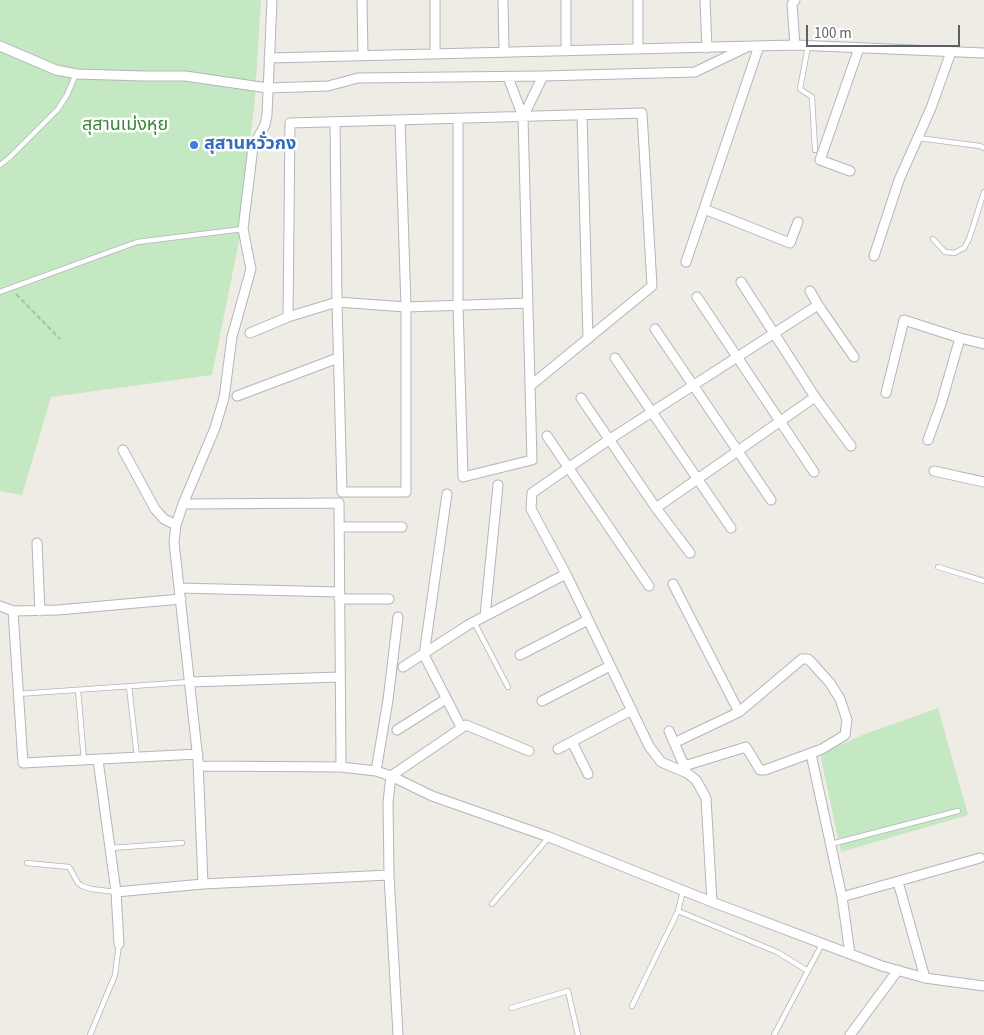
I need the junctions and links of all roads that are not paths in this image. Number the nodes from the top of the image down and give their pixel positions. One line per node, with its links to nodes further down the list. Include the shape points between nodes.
1 (272, 0): 23 (street)
2 (362, 0): 22 (street)
3 (435, 0): 21 (street)
4 (503, 0): 18 (street)
5 (566, 0): 17 (street)
6 (638, 0): 16 (street)
7 (705, 0): 14 (street)
8 (795, 0): 12 (street, via 792,4)
9 (0, 46): 24 (street, via 56,70)
10 (747, 46): 11 (street); 14 (street); 25 (street, via 695,72)
11 (759, 46): 12 (street); 39 (street)
12 (795, 46): 13 (street)
13 (808, 46): 15 (street); 35 (lane, via 800,89 812,97)
14 (707, 48): 16 (street)
15 (859, 48): 19 (street); 37 (street, via 820,160)
16 (638, 49): 17 (street)
17 (566, 51): 18 (street)
18 (504, 52): 21 (street)
19 (951, 52): 20 (street); 33 (street)
20 (984, 53)
21 (435, 54): 22 (street)
22 (363, 56): 23 (street)
23 (269, 58): 27 (street)
24 (76, 74): 27 (street, via 185,76); 36 (lane, via 58,109)
25 (543, 76): 26 (street); 29 (street)
26 (508, 77): 27 (street, via 358,78 328,86); 29 (street)
27 (268, 88): 41 (street, via 265,125 252,147)
28 (582, 115): 29 (street); 59 (street); 59 (street, via 642,114 652,286)
29 (523, 117): 30 (street); 50 (street)
30 (458, 119): 31 (street); 51 (street)
31 (400, 121): 32 (street); 53 (street)
32 (336, 122): 49 (street); 54 (street, via 290,123)
33 (918, 138): 34 (lane); 43 (street, via 899,180)
34 (984, 148)
35 (815, 150)
36 (0, 165)
37 (850, 171)
38 (984, 192): 42 (lane, via 964,248 954,253 945,252)
39 (704, 209): 40 (street, via 790,243); 44 (street)
40 (798, 222)
41 (243, 229): 47 (lane, via 137,242); 87 (street, via 251,269 232,337 224,398)
42 (933, 239)
43 (874, 256)
44 (686, 262)
45 (741, 282): 57 (street)
46 (810, 291): 52 (street)
47 (0, 292)
48 (697, 297): 61 (street)
49 (337, 302): 53 (street); 54 (street); 63 (street)
50 (528, 303): 51 (street); 66 (street)
51 (458, 305): 53 (street); 66 (street, via 463,477 532,460)
52 (818, 305): 57 (street); 62 (street)
53 (406, 307): 63 (street, via 406,492 342,492)
54 (288, 317): 56 (street)
55 (655, 330): 65 (street)
56 (250, 333)
57 (774, 333): 61 (street); 69 (street)
58 (960, 338): 60 (street); 67 (street, via 904,320); 75 (street)
59 (588, 339): 66 (street)
60 (984, 344)
61 (737, 357): 65 (street); 72 (street)
62 (854, 357)
63 (338, 358): 68 (street)
64 (615, 358): 71 (street)
65 (693, 385): 71 (street); 78 (street)
66 (530, 386)
67 (886, 394)
68 (238, 396)
69 (815, 397): 72 (street); 76 (street)
70 (581, 398): 74 (street)
71 (652, 411): 74 (street); 82 (street)
72 (780, 422): 78 (street); 81 (street)
73 (547, 436): 79 (street)
74 (610, 439): 79 (street); 88 (street)
75 (928, 440)
76 (851, 446)
77 (123, 450): 89 (street, via 160,516)
78 (737, 451): 82 (street); 86 (street)
79 (570, 468): 96 (street, via 532,493 531,509); 99 (street)
80 (934, 471): 83 (street)
81 (814, 472)
82 (698, 479): 88 (street); 92 (street)
83 (984, 482)
84 (498, 485): 107 (street)
85 (447, 494): 111 (street)
86 (771, 500)
87 (183, 504): 89 (street); 90 (street, via 339,503)
88 (656, 508): 94 (street)
89 (176, 525): 100 (street, via 174,542)
90 (339, 527): 91 (street); 101 (street)
91 (402, 527)
92 (731, 528)
93 (37, 543): 106 (street)
94 (690, 553)
95 (938, 567): 97 (lane)
96 (566, 574): 107 (street); 109 (street)
97 (984, 581)
98 (673, 584): 124 (street)
99 (649, 586)
100 (179, 588): 101 (street); 102 (street)
101 (339, 596): 103 (street); 115 (street)
102 (181, 599): 106 (street); 116 (street)
103 (389, 599)
104 (0, 606): 105 (street)
105 (12, 611): 106 (street); 120 (street)
106 (40, 611)
107 (485, 616): 110 (street)
108 (398, 617): 139 (street)
109 (588, 620): 112 (street); 113 (street)
110 (474, 622): 111 (street); 118 (lane)
111 (424, 655): 114 (street); 121 (street)
112 (520, 655)
113 (610, 666): 122 (street); 123 (street)
114 (403, 667)
115 (340, 677): 116 (street); 138 (street)
116 (190, 682): 117 (lane); 132 (street)
117 (129, 686): 119 (lane); 134 (lane)
118 (508, 687)
119 (78, 690): 120 (lane); 136 (lane)
120 (18, 694): 136 (street, via 23,764)
121 (446, 699): 125 (street); 126 (street)
122 (542, 701)
123 (632, 710): 128 (street); 140 (street, via 661,762)
124 (739, 712): 129 (street); 133 (street, via 802,659 808,659 830,683 847,720 845,735)
125 (461, 727): 131 (street, via 466,724); 142 (street)
126 (397, 730)
127 (669, 731): 129 (street)
128 (572, 742): 130 (street); 141 (street)
129 (674, 743): 140 (street)
130 (558, 749)
131 (529, 751)
132 (198, 754): 134 (street); 137 (street)
133 (811, 754): 140 (street, via 760,770 746,747); 146 (street)
134 (137, 758): 135 (street)
135 (98, 760): 136 (street); 147 (street)
136 (84, 761)
137 (198, 766): 138 (street); 152 (street)
138 (341, 767): 139 (street)
139 (376, 770): 142 (street)
140 (685, 770): 156 (street, via 696,780 706,798)
141 (588, 774)
142 (391, 776): 144 (street, via 432,796); 150 (street)
143 (958, 812): 146 (lane)
144 (549, 838): 153 (street); 157 (lane)
145 (182, 843): 147 (lane)
146 (831, 844): 155 (street)
147 (110, 848): 154 (street)
148 (980, 858): 151 (street)
149 (27, 863): 154 (lane, via 69,867 82,886)
150 (389, 875): 152 (street); 169 (street)
151 (898, 882): 155 (street); 164 (street)
152 (204, 884): 154 (street)
153 (683, 891): 156 (street); 158 (lane)
154 (116, 892): 159 (street)
155 (842, 897): 161 (street)
156 (712, 902): 160 (street)
157 (492, 904)
158 (678, 912): 163 (lane, via 777,952); 166 (lane)
159 (119, 944): 168 (lane, via 115,975)
160 (822, 944): 161 (street); 163 (lane)
161 (850, 954): 162 (street)
162 (898, 970): 164 (street); 172 (street)
163 (808, 971): 171 (lane)
164 (925, 978): 165 (street)
165 (984, 986)
166 (632, 1006)
167 (511, 1008): 170 (lane, via 568,991)
168 (90, 1035)
169 (398, 1035)
170 (578, 1035)
171 (774, 1035)
172 (850, 1035)

